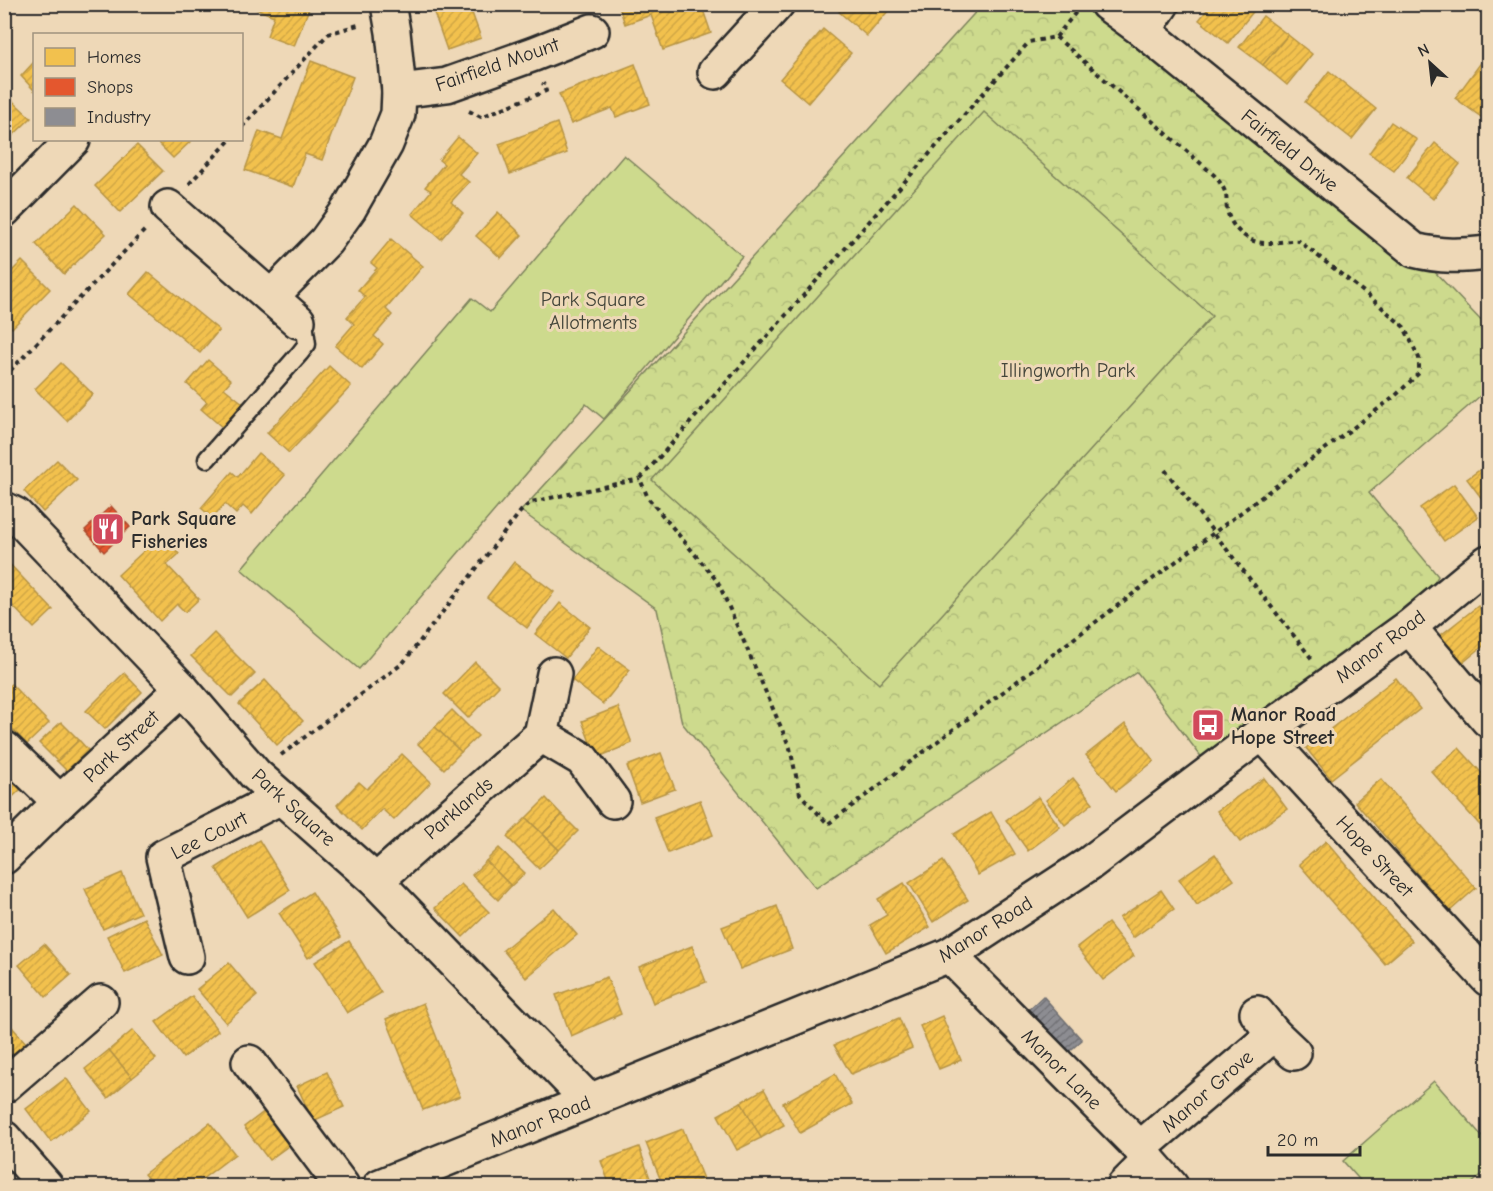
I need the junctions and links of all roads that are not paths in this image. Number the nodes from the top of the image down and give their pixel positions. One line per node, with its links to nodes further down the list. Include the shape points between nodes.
1 (777, 4): 7 (street)
2 (1162, 4): 6 (street)
3 (1092, 7): 6 (street, Fairfield Drive)
4 (388, 10): 8 (street)
5 (592, 30): 8 (street, Fairfield Mount, via 447,86)
6 (1144, 32): 12 (street, Fairfield Drive, via 1414,250 1449,256)
7 (715, 72)
8 (399, 91): 13 (street, via 398,114 386,144 349,209 326,241)
9 (72, 141): 11 (street)
10 (168, 207): 13 (street)
11 (4, 210)
12 (1485, 249)
13 (271, 297): 14 (street)
14 (298, 321): 15 (lane, via 307,344)
15 (207, 459)
16 (4, 509): 20 (street, Park Square, via 16,515)
17 (1488, 562): 18 (street, Manor Road)
18 (1409, 627): 21 (street); 22 (street, Manor Road)
19 (554, 674): 23 (street)
20 (182, 689): 25 (street, Park Square, via 255,774); 27 (street, Park Street)
21 (1488, 720)
22 (1262, 733): 30 (street, Manor Road, via 1090,863); 32 (street, Hope Street)
23 (541, 735): 26 (street, via 582,759); 29 (street, Parklands)
24 (4, 748): 27 (street)
25 (281, 797): 29 (street, Park Square); 31 (street, Lee Court, via 164,857)
26 (613, 801)
27 (60, 802): 28 (street, Park Street)
28 (4, 857)
29 (376, 881): 37 (street, Park Square)
30 (949, 955): 37 (street, Manor Road); 39 (street, Manor Lane)
31 (187, 957)
32 (1488, 979)
33 (100, 1002): 36 (street)
34 (1275, 1033): 39 (street, Manor Grove)
35 (249, 1062): 41 (street)
36 (4, 1086)
37 (589, 1101): 42 (street, Manor Road)
38 (4, 1138): 40 (street)
39 (1144, 1155): 43 (street, Manor Grove); 44 (street, Manor Lane)
40 (46, 1186)
41 (342, 1186)
42 (380, 1186)
43 (1124, 1186)
44 (1172, 1186)

